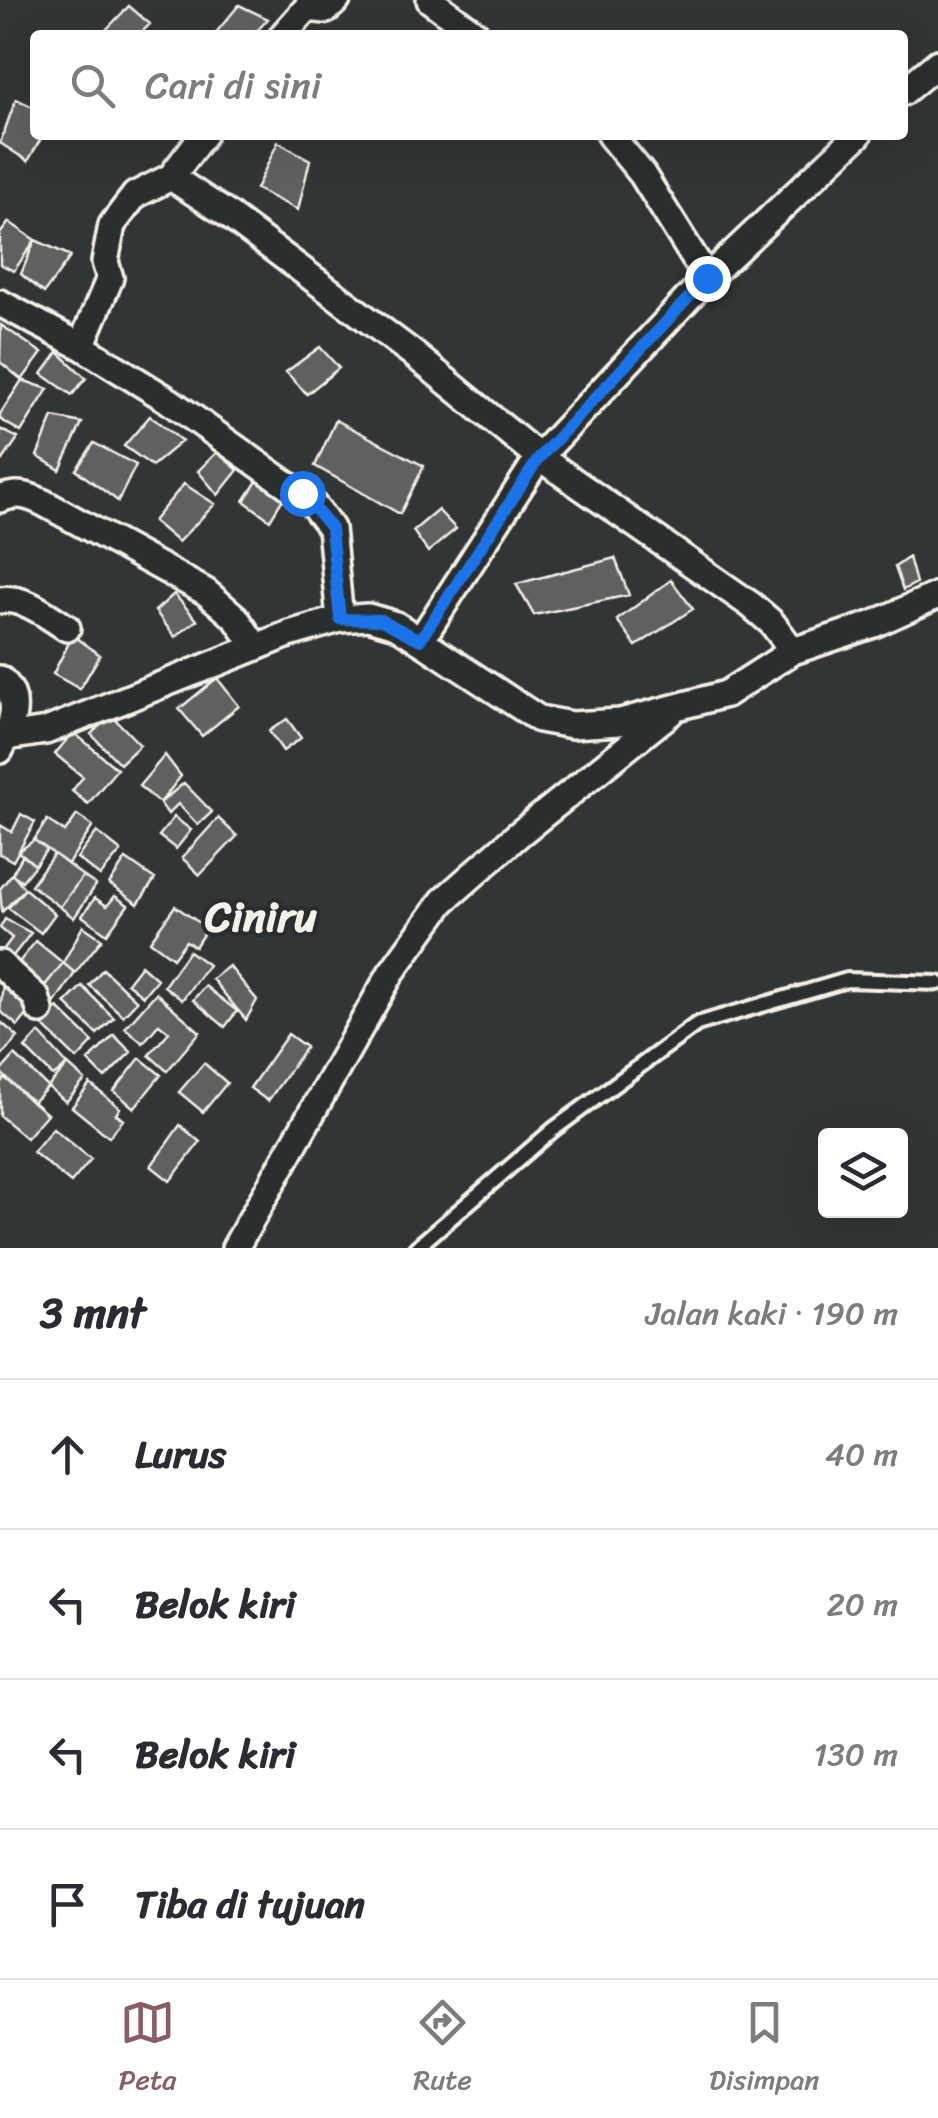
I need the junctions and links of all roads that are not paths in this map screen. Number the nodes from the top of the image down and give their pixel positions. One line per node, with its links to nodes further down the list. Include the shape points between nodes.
1 (337, 0): 3 (street, via 326,10 307,8)
2 (430, 0): 4 (street)
3 (287, 30)
4 (470, 30)
5 (938, 63): 6 (street)
6 (908, 88)
7 (199, 140): 10 (street)
8 (614, 140): 11 (street)
9 (853, 140): 11 (street)
10 (171, 177): 13 (street, via 135,195 112,225 105,262 110,278); 14 (street, via 412,352)
11 (707, 278): 14 (street)
12 (0, 303): 13 (street)
13 (81, 346): 18 (street, via 310,501 331,528)
14 (539, 458): 20 (street); 22 (street, via 751,605)
15 (0, 499): 21 (street, via 26,494 44,502 206,592)
16 (938, 595): 22 (street)
17 (0, 600): 19 (street, via 31,605)
18 (340, 619): 20 (street, via 381,620); 21 (street)
19 (67, 628)
20 (420, 640): 24 (street, via 540,719 572,726)
21 (258, 646): 25 (street, via 46,731)
22 (792, 651): 24 (street, via 726,694)
23 (0, 679): 25 (street, via 15,701)
24 (677, 708): 29 (street, via 444,901 391,974)
25 (2, 742)
26 (0, 964): 28 (street)
27 (938, 983): 30 (lane, via 846,980 697,1024 554,1128)
28 (40, 1010)
29 (235, 1248)
30 (416, 1248)

